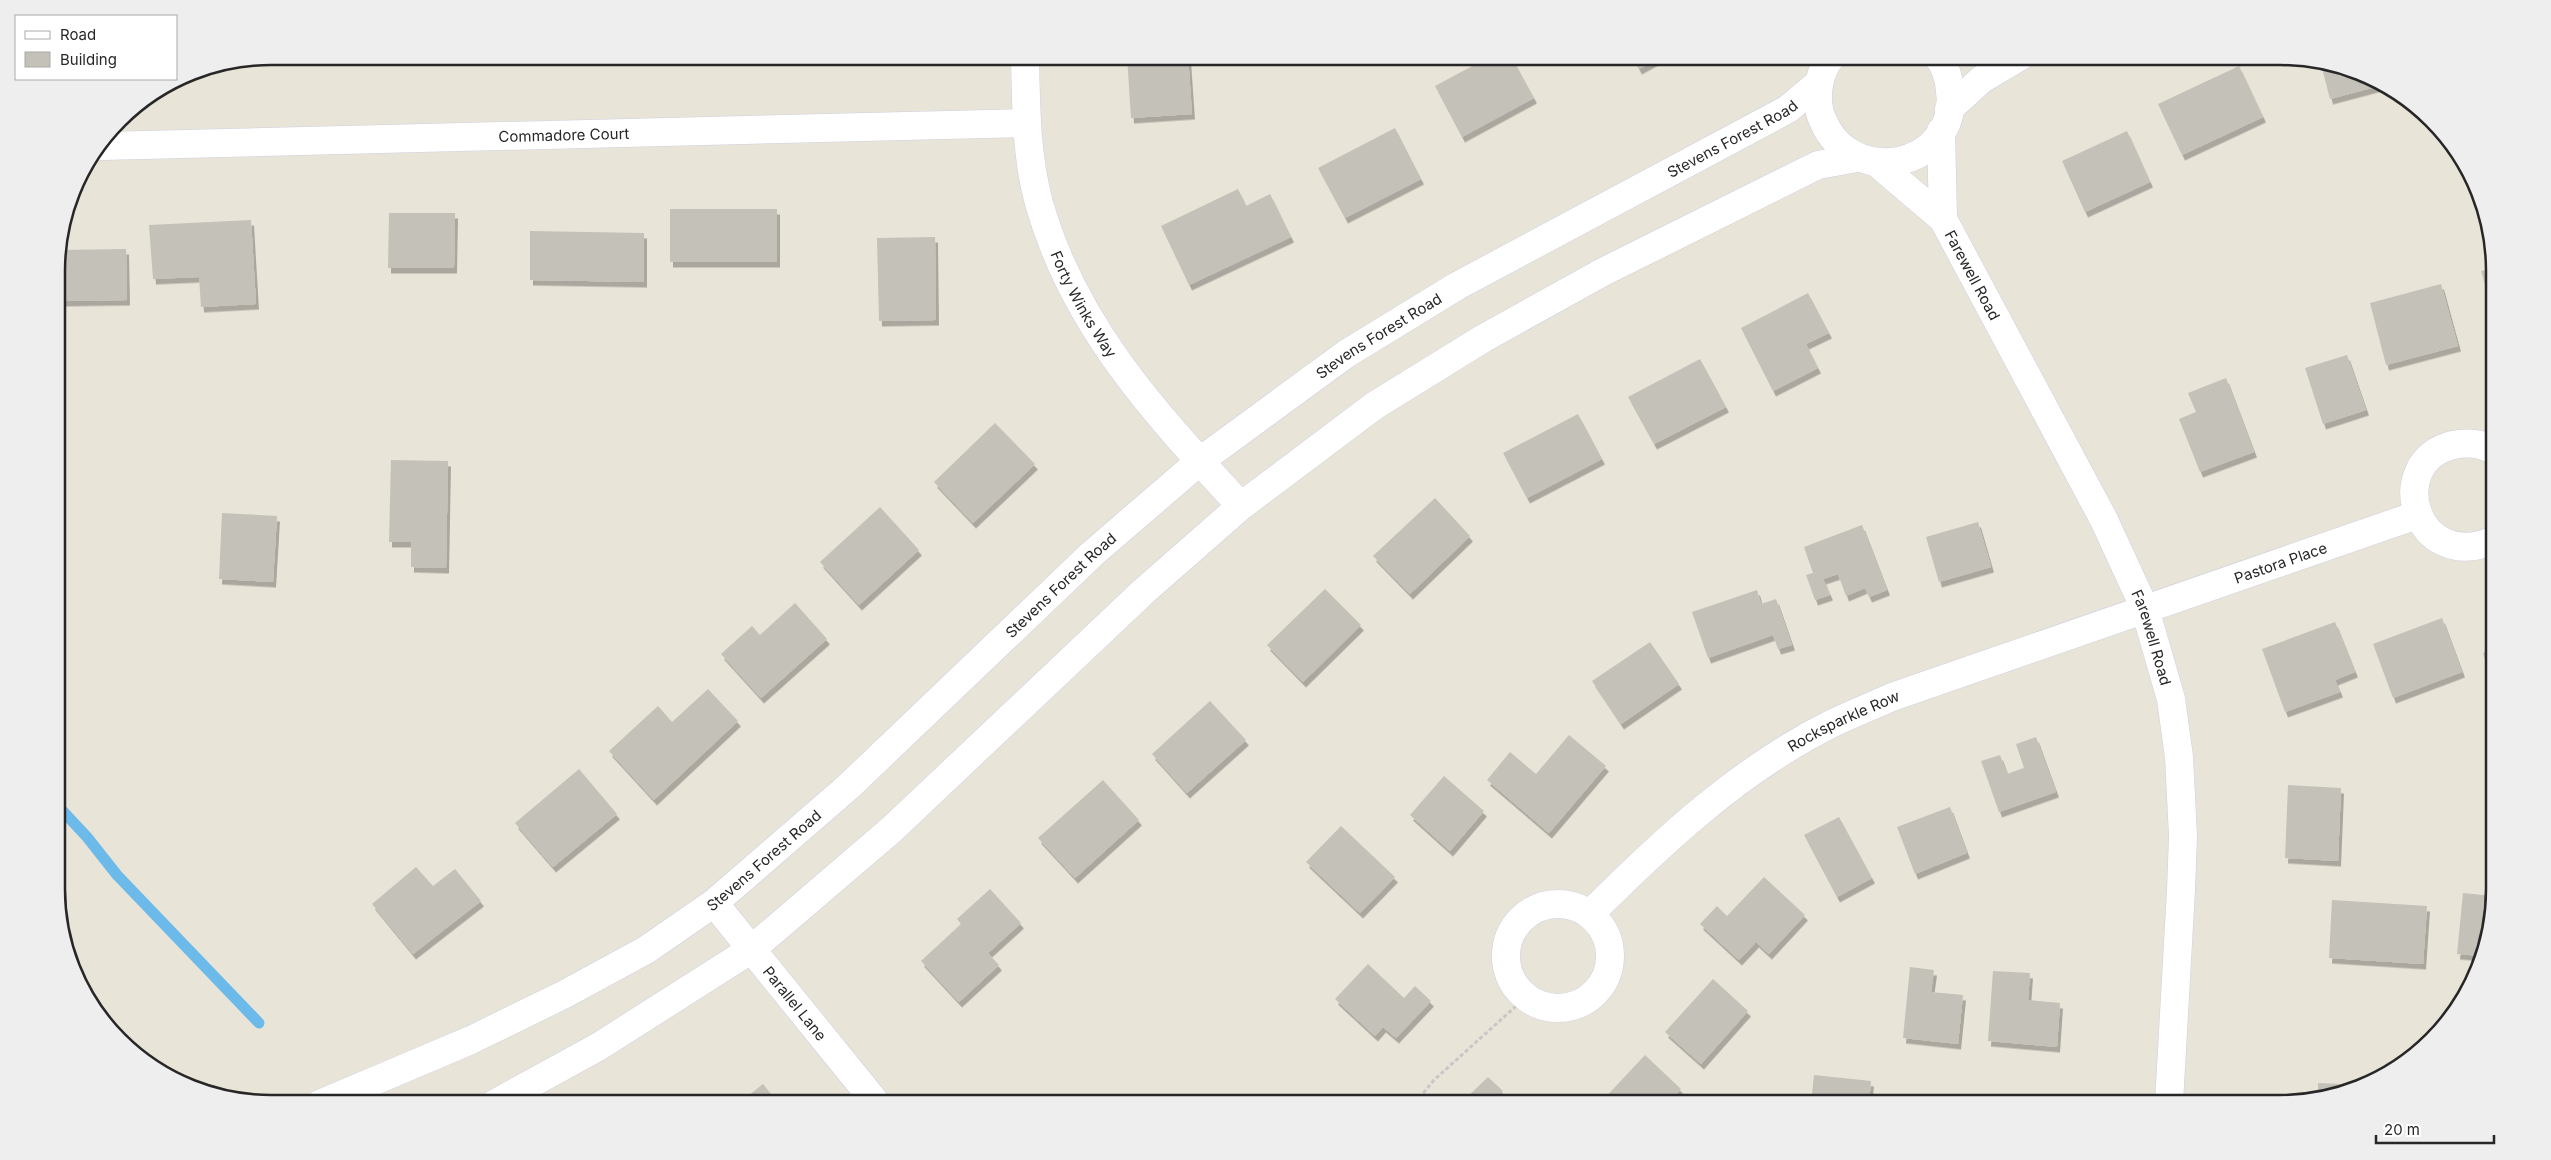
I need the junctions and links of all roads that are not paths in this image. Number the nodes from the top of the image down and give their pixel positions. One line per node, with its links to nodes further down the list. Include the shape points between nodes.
1 (1025, 65): 7 (street, Forty Winks Way)
2 (1825, 65): 12 (street, Stevens Forest Road, via 1788,109 1442,296 1346,354)
3 (1826, 65): 9 (street, Stevens Forest Road, via 1818,106 1825,128 1839,146)
4 (1942, 65): 6 (street, via 1949,80 1952,102)
5 (2006, 65): 6 (street, via 1982,79)
6 (1945, 120): 9 (street, via 1935,140 1919,154 1899,162); 10 (street, Farewell Road)
7 (1026, 123): 8 (street, Commadore Court); 12 (street, Forty Winks Way, via 1039,202 1058,262 1086,316 1126,375)
8 (108, 146)
9 (1867, 160): 10 (street, Farewell Road); 13 (street, via 1818,165 1604,272 1484,338 1374,406)
10 (1943, 219): 16 (street, Farewell Road, via 2104,520)
11 (2486, 447): 14 (street, via 2462,442 2444,447 2426,460 2415,482 2413,499)
12 (1200, 461): 13 (street, Forty Winks Way); 17 (street, Stevens Forest Road, via 1092,554 848,787)
13 (1241, 506): 19 (street, via 1144,591 891,830)
14 (2417, 515): 15 (street, via 2432,536 2451,546 2477,547); 16 (street, Pastora Place)
15 (2486, 543)
16 (2145, 609): 18 (street, Rocksparkle Row, via 1892,697 1832,724 1769,761 1704,808 1650,854); 23 (street, Farewell Road, via 2170,699 2179,757 2183,836)
17 (714, 903): 19 (street, Parallel Lane); 20 (street, Stevens Forest Road, via 646,950 566,994 471,1040)
18 (1590, 914): 18 (street, via 1572,904 1550,903 1531,910 1514,926 1504,951 1507,973 1525,998 1554,1009 1574,1007 1594,995 1607,976 1611,957 1608,938)
19 (752, 949): 21 (street, via 598,1047); 22 (street, Parallel Lane)
20 (341, 1095)
21 (510, 1095)
22 (870, 1095)
23 (2169, 1095)

